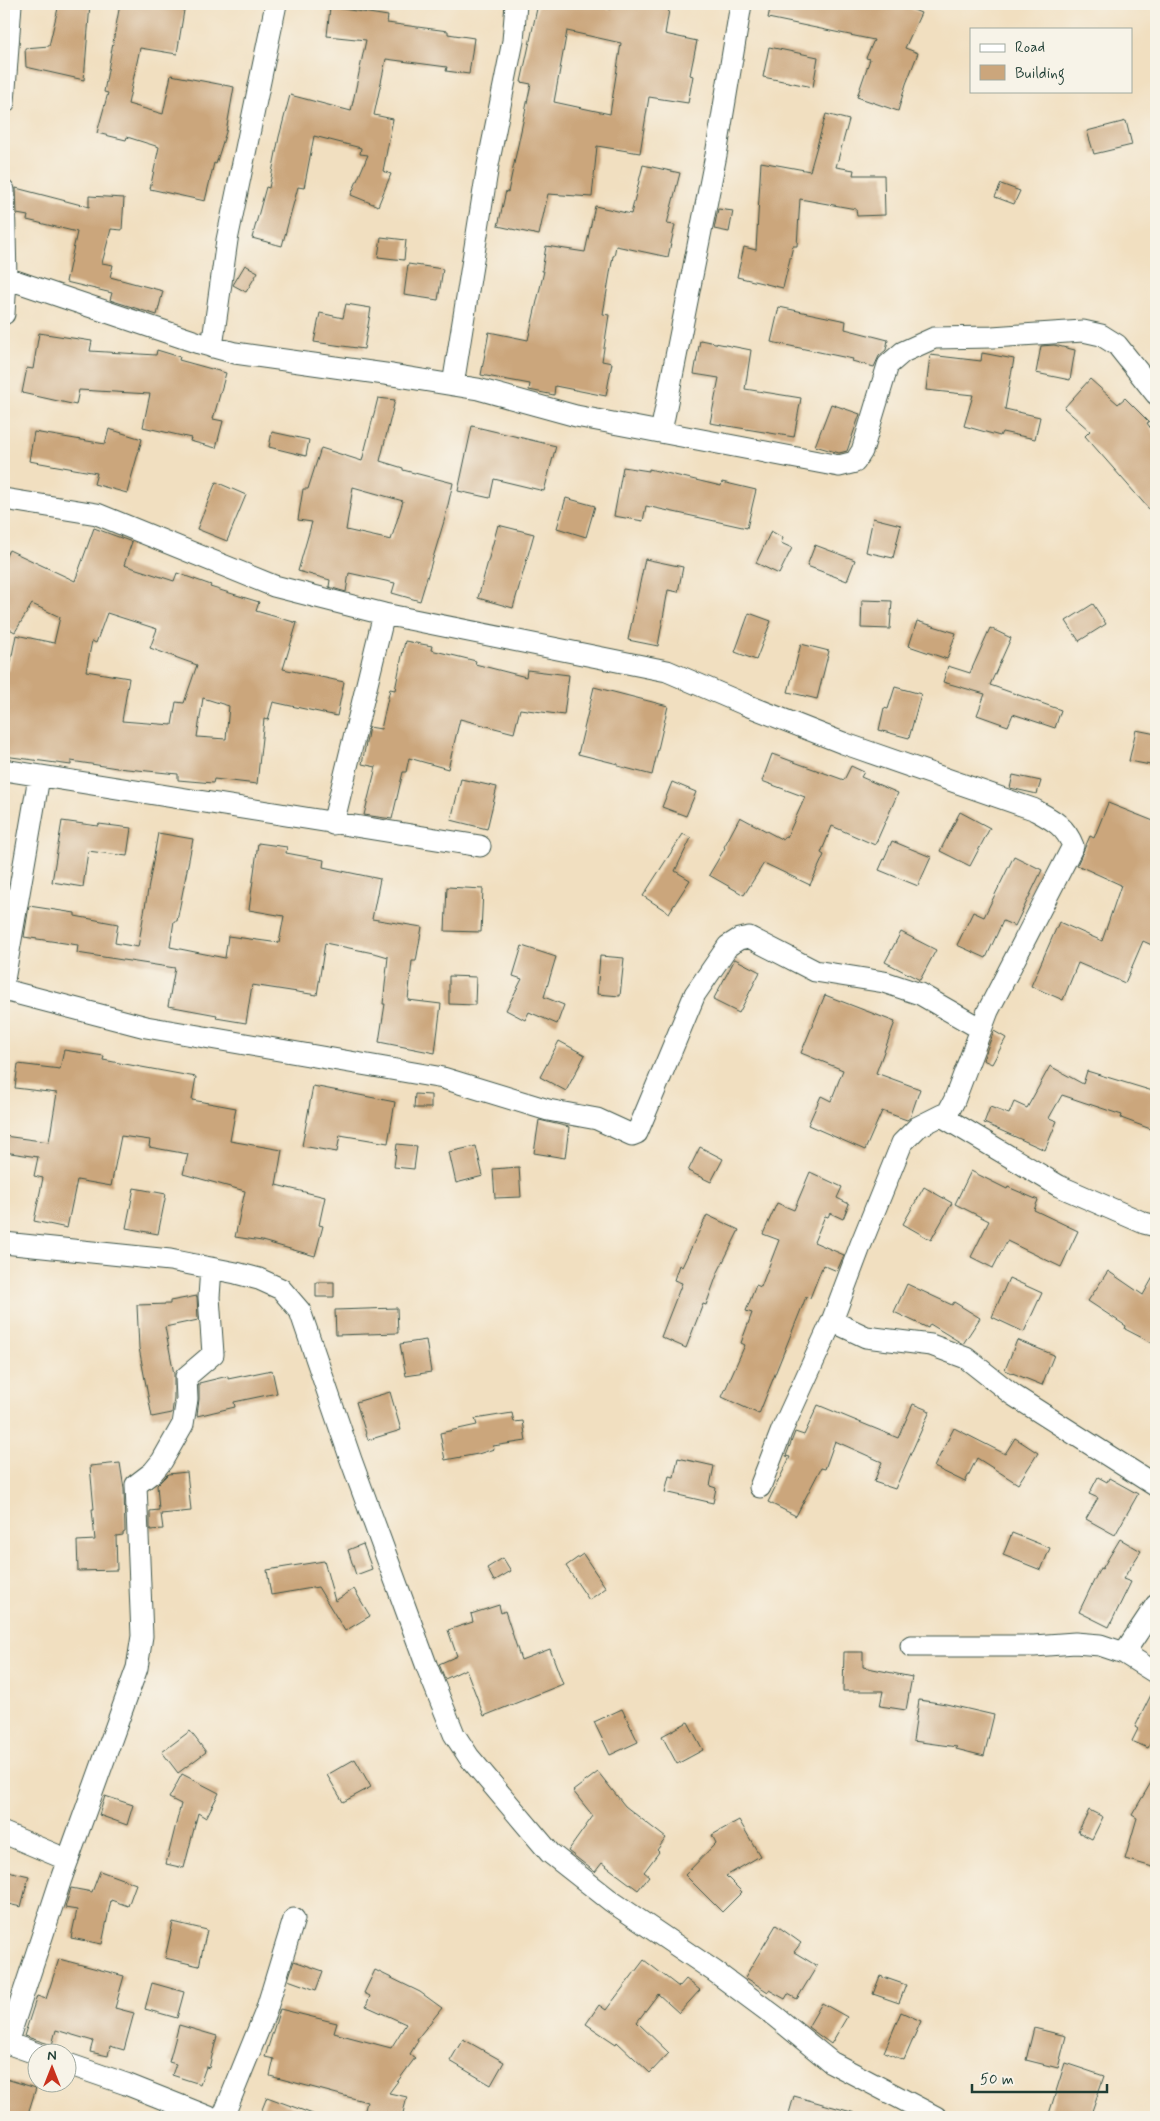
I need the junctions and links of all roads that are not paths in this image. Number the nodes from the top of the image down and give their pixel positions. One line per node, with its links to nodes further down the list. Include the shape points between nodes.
1 (11, 4): 5 (street)
2 (276, 4): 9 (street, via 227,240)
3 (516, 4): 10 (street, via 513,41 488,166)
4 (740, 4): 12 (street, via 716,155)
5 (4, 103)
6 (4, 190): 7 (street)
7 (6, 278): 8 (street); 9 (street)
8 (4, 314)
9 (212, 346): 10 (street, via 235,353)
10 (454, 385): 12 (street, via 576,416)
11 (1156, 394): 12 (street, via 1117,345 1101,335 1083,331 934,338 903,352 888,365 862,451 850,465 839,466)
12 (660, 432)
13 (4, 499): 14 (street, via 96,514 274,586)
14 (384, 614): 17 (street); 21 (street, via 667,671 843,743 1033,809 1059,823 1070,836 1073,846)
15 (4, 770): 16 (street)
16 (39, 777): 17 (street); 19 (street)
17 (333, 824): 18 (street)
18 (480, 846)
19 (4, 980)
20 (4, 990): 21 (street, via 146,1027 443,1078 548,1110 597,1119 632,1135 637,1132 695,994 728,946 739,939 750,936 815,971 899,986 920,994)
21 (981, 1029): 22 (street)
22 (946, 1118): 23 (street, via 1059,1186); 26 (street, via 942,1115 918,1127 902,1143)
23 (1156, 1226)
24 (4, 1243): 25 (street, via 170,1260)
25 (211, 1268): 34 (street, via 209,1297 213,1354 186,1377 183,1424 162,1461 136,1485 142,1636 137,1668); 41 (street, via 259,1279 281,1289 300,1311 351,1460 454,1734 513,1812 550,1853 611,1901 740,1989 831,2062)
26 (832, 1321): 27 (street, via 866,1336 931,1345 966,1358 1013,1395); 28 (street)
27 (1156, 1486)
28 (760, 1487)
29 (1156, 1605): 31 (street)
30 (911, 1646): 31 (street, via 1075,1643 1100,1645)
31 (1124, 1653): 32 (street)
32 (1156, 1673)
33 (4, 1833): 34 (street)
34 (68, 1860): 36 (street)
35 (294, 1920): 40 (street, via 266,2011)
36 (5, 2042): 37 (street)
37 (28, 2050)
38 (78, 2067): 39 (street)
39 (209, 2117)
40 (223, 2117)
41 (936, 2117)

